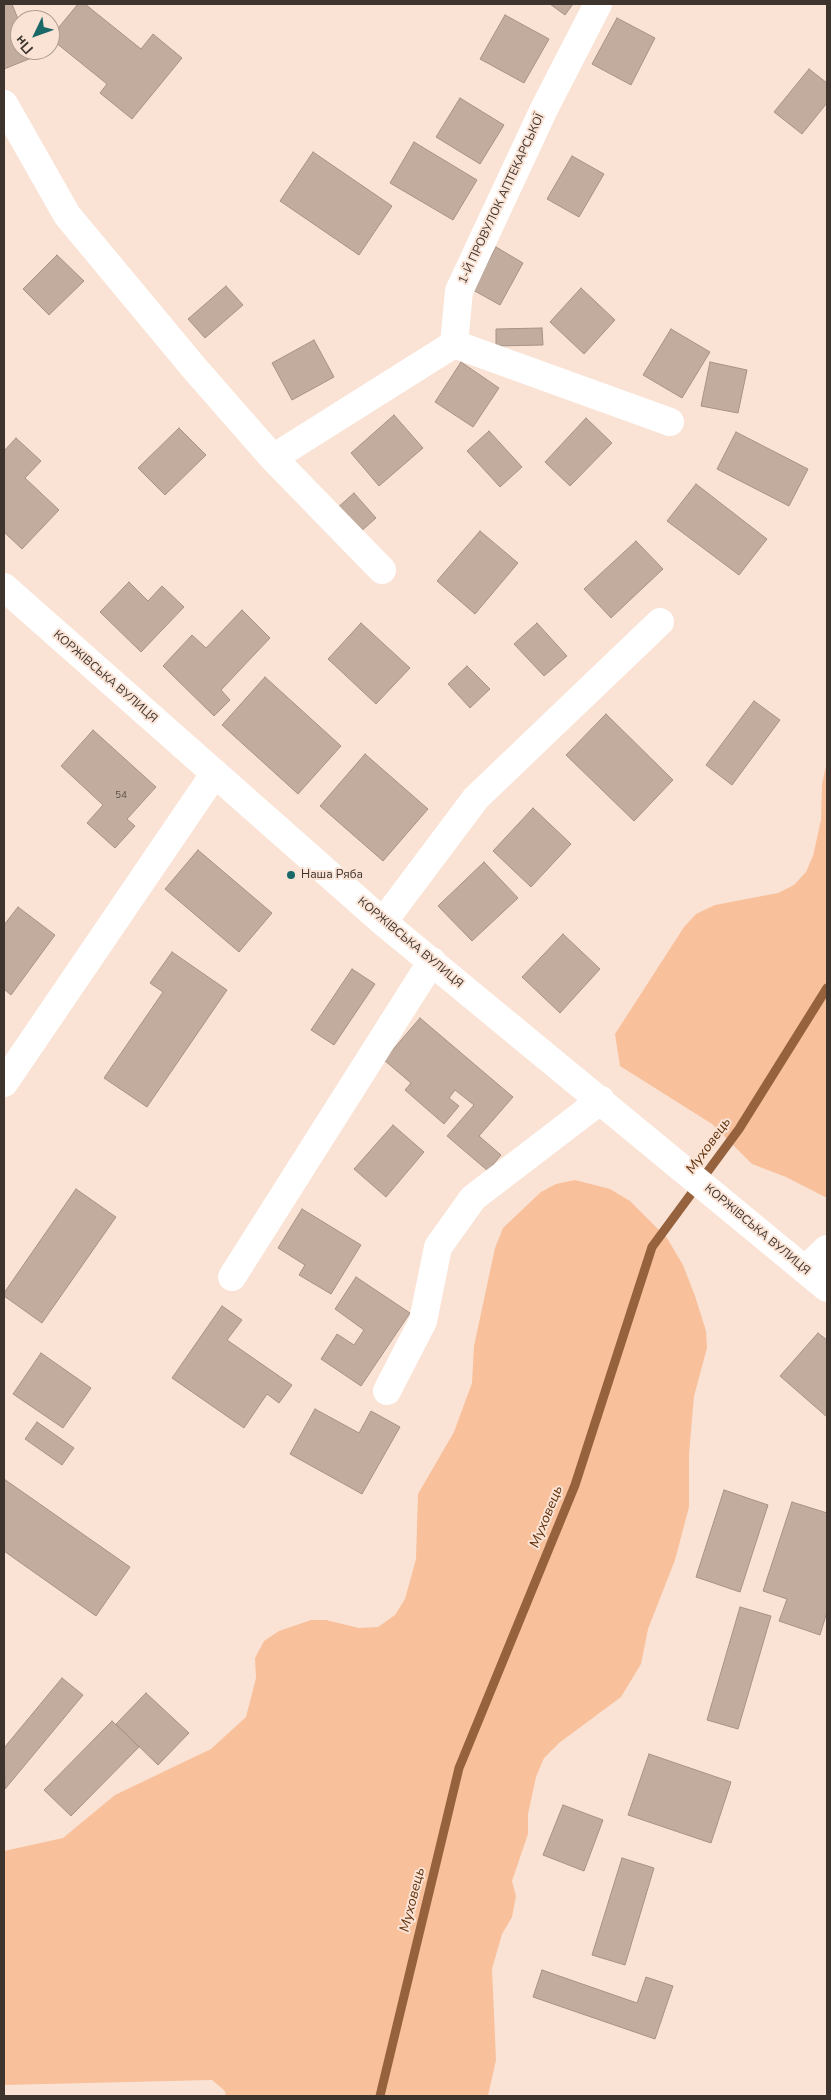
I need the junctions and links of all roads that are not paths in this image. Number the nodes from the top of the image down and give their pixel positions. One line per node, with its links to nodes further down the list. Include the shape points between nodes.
1 (598, 4): 3 (street, 1-Й ПРОВУЛОК АПТЕКАРСЬКОЇ, via 458,291)
2 (4, 104): 5 (street, via 67,215)
3 (454, 344): 4 (street); 5 (street)
4 (670, 422)
5 (273, 458): 6 (street)
6 (382, 570)
7 (4, 587): 9 (street, КОРЖІВСЬКА ВУЛИЦЯ)
8 (660, 622): 10 (street, via 476,798)
9 (214, 773): 10 (street, КОРЖІВСЬКА ВУЛИЦЯ); 12 (street)
10 (383, 922): 11 (street, КОРЖІВСЬКА ВУЛИЦЯ)
11 (432, 962): 13 (street, КОРЖІВСЬКА ВУЛИЦЯ); 16 (street)
12 (4, 1083)
13 (601, 1100): 15 (street, КОРЖІВСЬКА ВУЛИЦЯ); 18 (street, via 473,1198 438,1247 423,1321)
14 (827, 1249): 15 (street)
15 (805, 1270): 17 (street, КОРЖІВСЬКА ВУЛИЦЯ)
16 (232, 1277)
17 (827, 1288)
18 (387, 1391)

